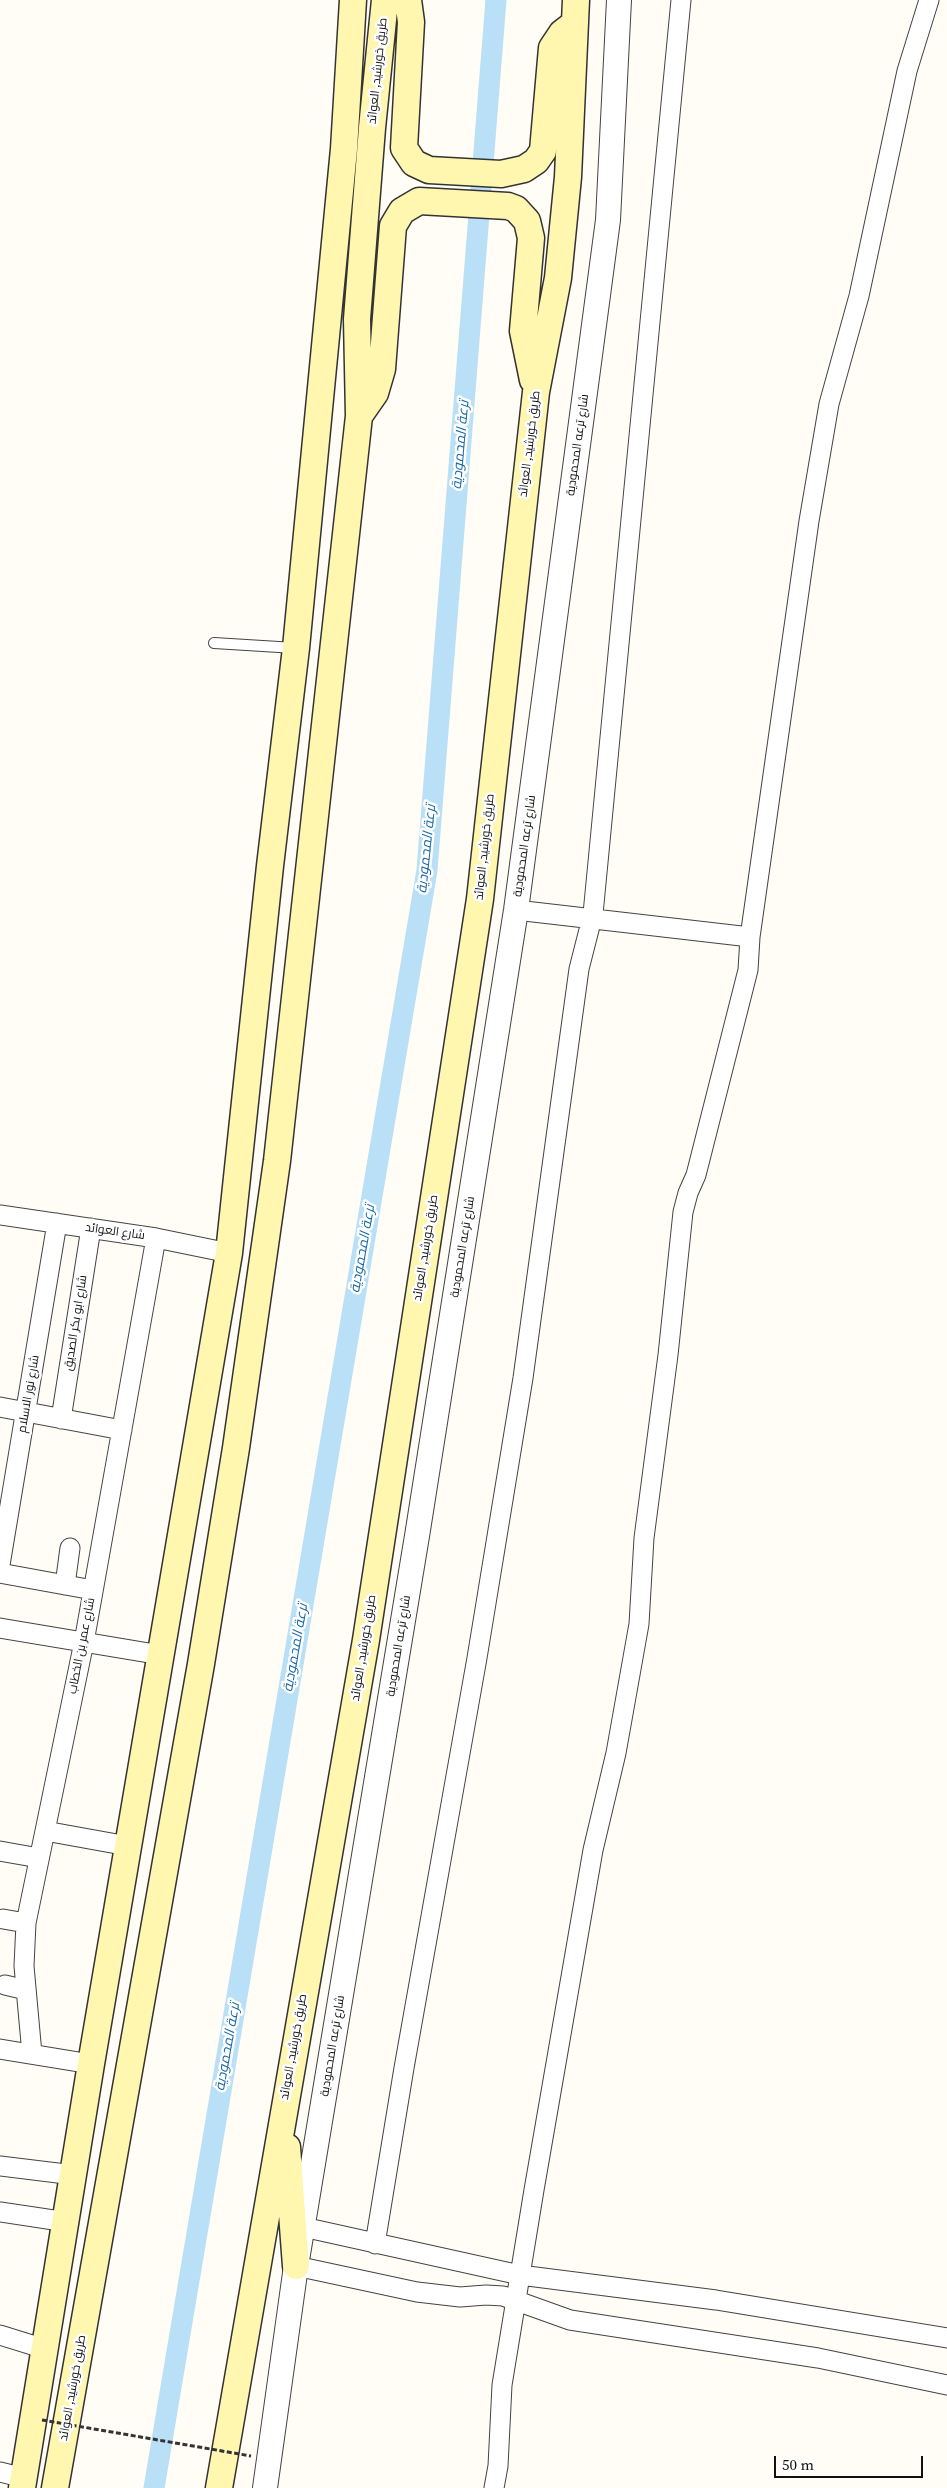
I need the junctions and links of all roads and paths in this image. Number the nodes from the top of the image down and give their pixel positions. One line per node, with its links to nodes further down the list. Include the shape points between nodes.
1 (353, 0): 11 (main road, via 344,149)
2 (385, 0): 9 (main road, طريق خورشيد, العوائد, via 357,319)
3 (408, 0): 7 (main road, via 411,22 403,139 408,157 420,168 428,170 501,174 531,166 543,151 552,48)
4 (619, 0): 12 (street, شارع ترعه المحمودية, via 608,220)
5 (681, 0): 13 (street)
6 (929, 0): 14 (street, via 907,71 861,287 829,404 809,521)
7 (576, 11): 8 (main road, طريق خورشيد, العوائد, via 558,278)
8 (536, 392): 9 (main road, via 523,331 530,230 522,215 508,206 419,201 402,211 393,226 382,370 375,393); 43 (main road, طريق خورشيد, العوائد, via 480,899 366,1640)
9 (359, 416): 45 (main road, طريق خورشيد, العوائد, via 277,1160 236,1448)
10 (214, 643): 11 (lane)
11 (296, 648): 19 (main road)
12 (516, 910): 13 (street); 49 (street, شارع ترعه المحمودية)
13 (591, 920): 14 (street); 50 (street, via 579,969 523,1378)
14 (750, 937): 52 (street, via 748,970 696,1175 683,1212 644,1538 639,1624 616,1753 593,1850)
15 (0, 1215): 16 (street, شارع العوائد)
16 (57, 1223): 17 (street, شارع العوائد); 21 (street, شارع نور الاسلام)
17 (92, 1228): 18 (street, شارع العوائد); 22 (street, شارع ابو بكر الصديق)
18 (156, 1238): 19 (street, شارع العوائد); 23 (street, شارع عمر بن الخطاب)
19 (229, 1253): 31 (main road)
20 (0, 1407): 21 (street)
21 (26, 1412): 22 (street); 25 (street, شارع نور الاسلام)
22 (61, 1419): 23 (street)
23 (122, 1430): 28 (street, شارع عمر بن الخطاب)
24 (70, 1548): 27 (street)
25 (0, 1565)
26 (0, 1573): 27 (street)
27 (65, 1585): 28 (street)
28 (93, 1590): 30 (street, شارع عمر بن الخطاب)
29 (0, 1628): 30 (street)
30 (84, 1642): 31 (street); 32 (street, شارع عمر بن الخطاب)
31 (161, 1656): 33 (main road)
32 (45, 1831): 33 (street); 35 (street, شارع عمر بن الخطاب)
33 (128, 1846): 42 (main road)
34 (0, 1850): 35 (street)
35 (39, 1858): 37 (street, شارع عمر بن الخطاب)
36 (3, 1919): 37 (street)
37 (26, 1923): 39 (street, شارع عمر بن الخطاب)
38 (5, 1985): 39 (street)
39 (26, 1990): 41 (street, شارع عمر بن الخطاب)
40 (0, 2049): 41 (street)
41 (32, 2054): 42 (street)
42 (91, 2064): 46 (main road)
43 (284, 2108): 51 (main road); 63 (main road, طريق خورشيد, العوائد)
44 (0, 2166): 46 (street)
45 (112, 2171): 53 (main road); 62 (main road, طريق خورشيد, العوائد)
46 (74, 2175): 48 (main road)
47 (0, 2212): 48 (street)
48 (67, 2222): 53 (main road)
49 (303, 2227): 50 (street); 51 (street, شارع ترعه المحمودية)
50 (375, 2244): 52 (street)
51 (296, 2266): 54 (street, via 417,2292 460,2297 503,2296); 64 (street, شارع ترعه المحمودية)
52 (520, 2275): 54 (street); 56 (street, via 716,2300)
53 (57, 2281): 57 (main road)
54 (516, 2301): 58 (street, via 570,2320 818,2358); 65 (street, via 502,2385)
55 (0, 2335): 57 (street)
56 (947, 2338)
57 (45, 2349): 61 (main road)
58 (947, 2385)
59 (42, 2420): 60 (path, bridge)
60 (251, 2456)
61 (15, 2479)
62 (55, 2488)
63 (219, 2488)
64 (265, 2488)
65 (494, 2488)

